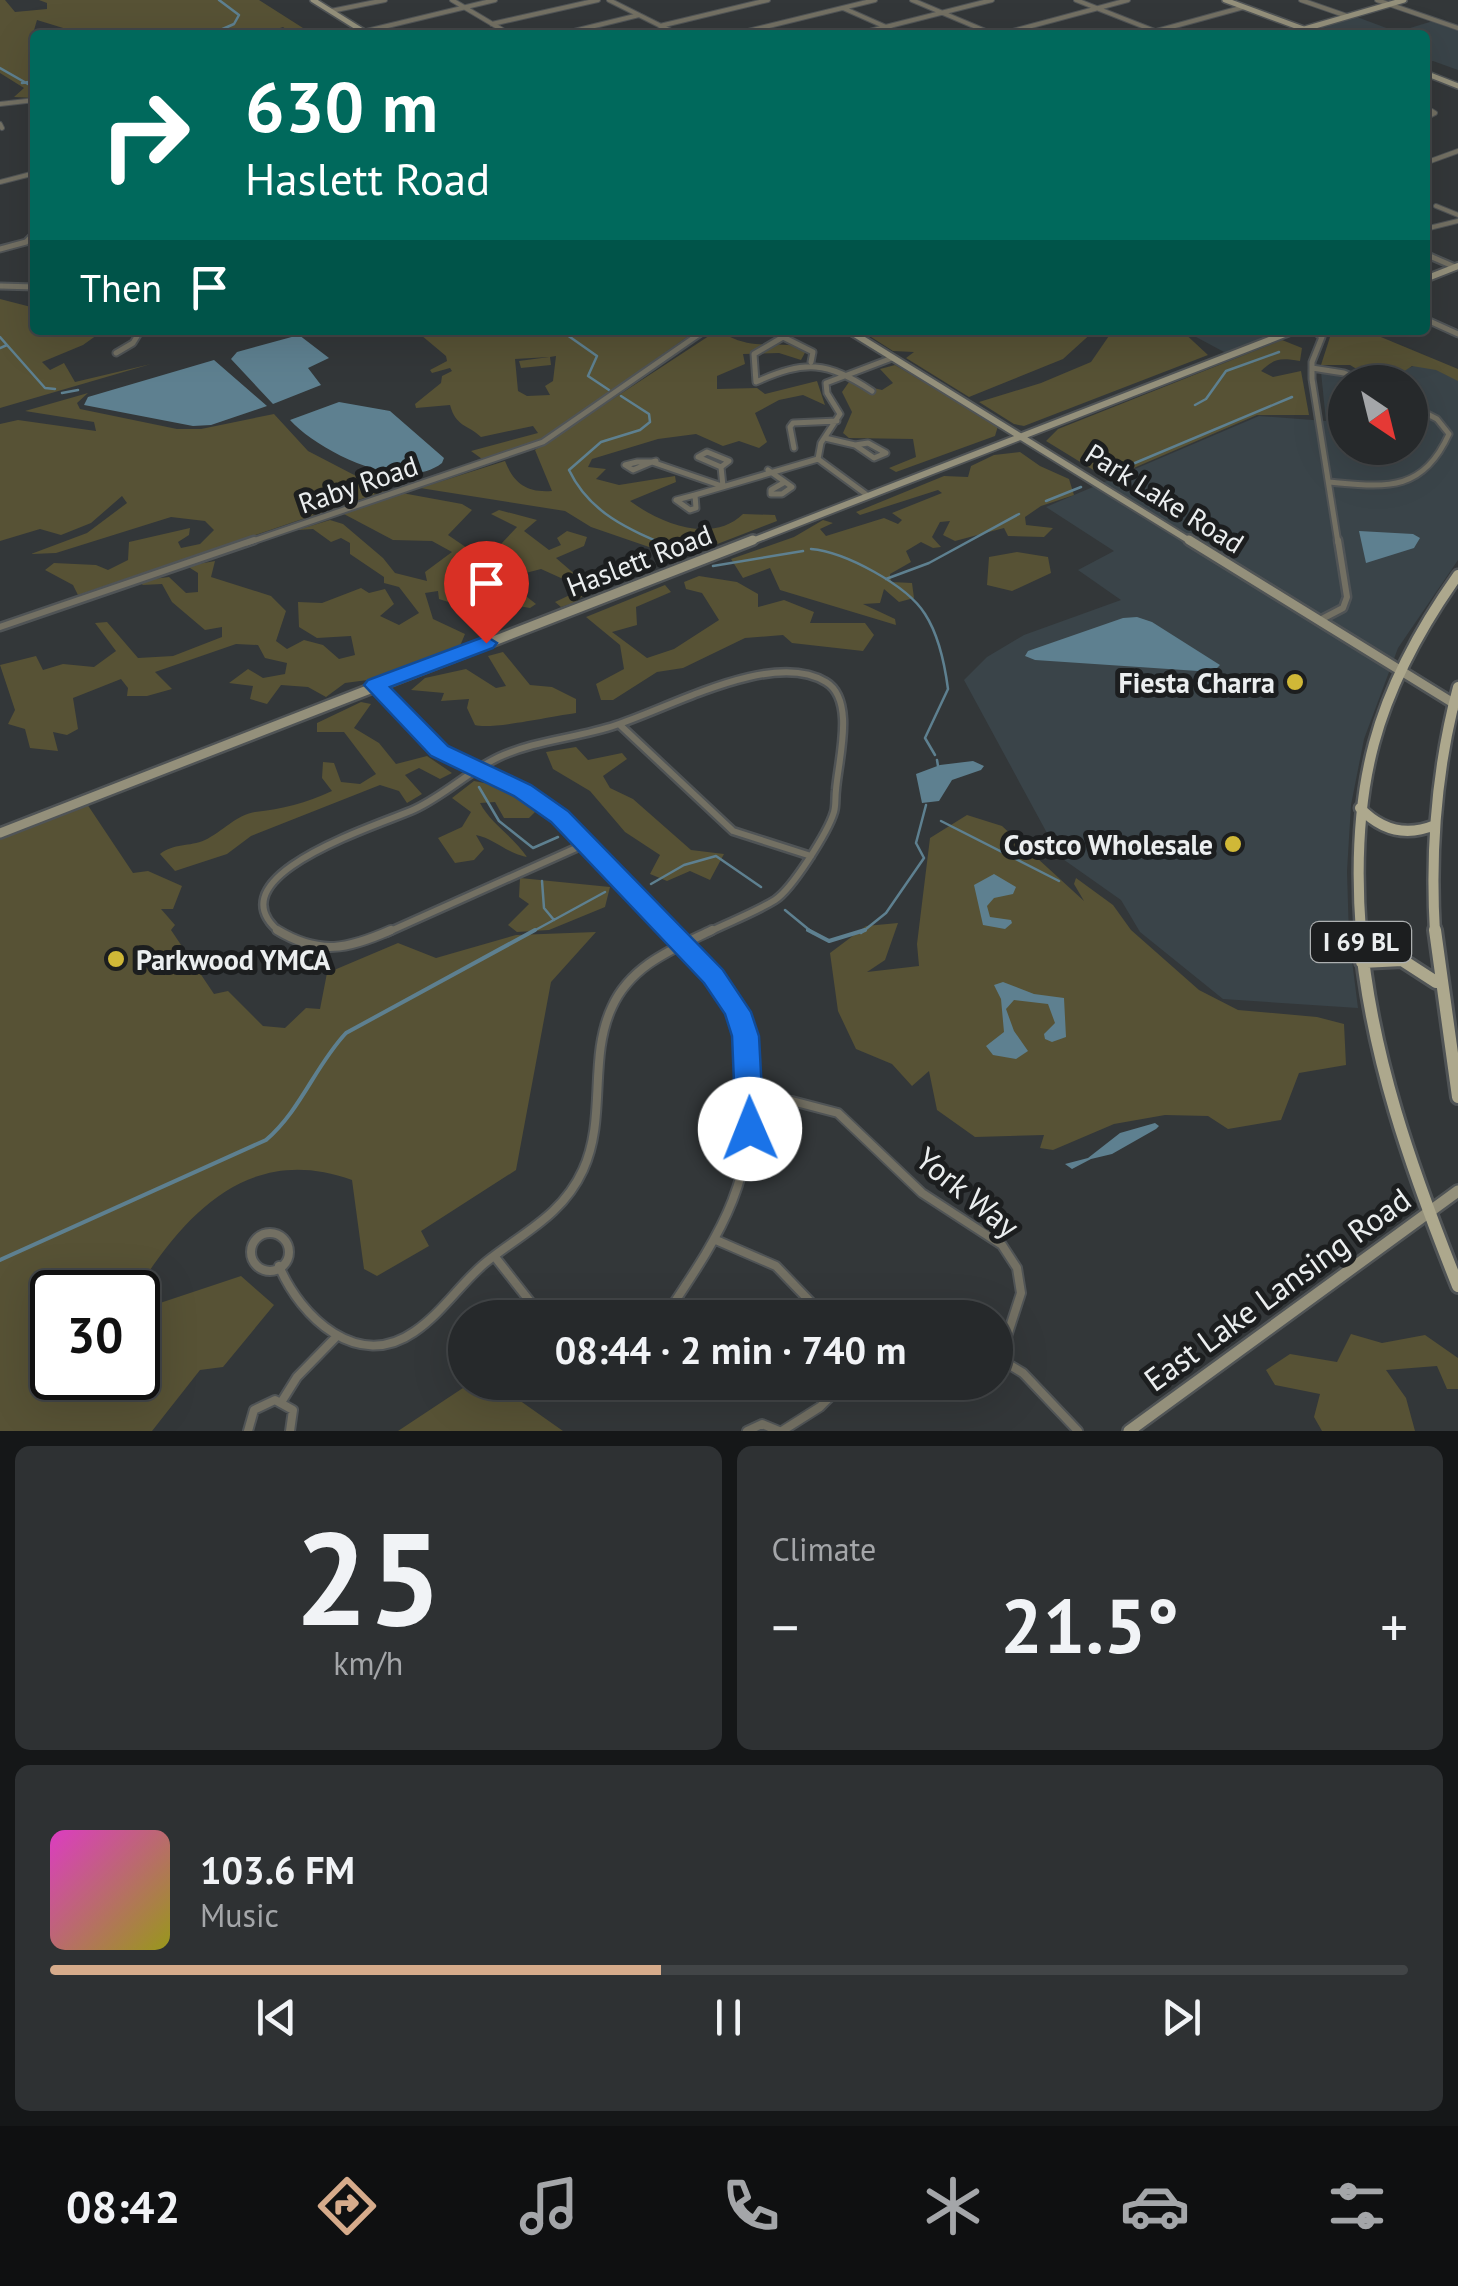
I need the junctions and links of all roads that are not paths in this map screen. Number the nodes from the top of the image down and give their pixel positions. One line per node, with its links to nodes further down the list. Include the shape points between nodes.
1 (313, 0): 25 (street)
2 (385, 0): 25 (street)
3 (452, 0): 21 (street)
4 (496, 0): 21 (street)
5 (574, 0): 19 (street)
6 (598, 0): 19 (street)
7 (610, 0): 27 (street)
8 (768, 0): 18 (street)
9 (876, 0): 23 (street)
10 (912, 0): 26 (street)
11 (992, 0): 26 (street)
12 (1076, 0): 24 (street)
13 (1128, 0): 24 (street)
14 (1225, 0): 22 (street)
15 (1301, 0): 28 (street)
16 (1377, 0): 20 (street)
17 (1404, 0): 20 (street)
18 (756, 1): 30 (street)
19 (582, 4): 29 (street)
20 (1388, 4): 28 (street); 32 (street)
21 (464, 7): 29 (street); 35 (street)
22 (1244, 7): 33 (street); 45 (street)
23 (842, 8): 31 (street); 39 (street)
24 (1097, 8): 43 (street); 44 (street)
25 (331, 12): 34 (street)
26 (942, 12): 31 (street); 42 (street)
27 (639, 15): 30 (street); 37 (street)
28 (1347, 16): 33 (street)
29 (492, 24): 36 (street)
30 (660, 26): 38 (street)
31 (886, 27): 40 (street); 41 (street)
32 (1458, 28)
33 (1304, 29): 46 (street)
34 (362, 30)
35 (378, 30)
36 (502, 30)
37 (578, 30)
38 (668, 30)
39 (752, 30)
40 (874, 30)
41 (893, 30)
42 (984, 30)
43 (1015, 30)
44 (1153, 30)
45 (1160, 30)
46 (1301, 30)
47 (1430, 76): 48 (street)
48 (1458, 86)
49 (30, 101): 50 (street)
50 (0, 104)
51 (1458, 151): 52 (street)
52 (1430, 160)
53 (30, 174): 54 (street)
54 (0, 182)
55 (1436, 206): 56 (street)
56 (1458, 218): 57 (street)
57 (1430, 226)
58 (30, 238): 59 (street)
59 (0, 249)
60 (1430, 256): 61 (street)
61 (1457, 267): 62 (street)
62 (1430, 277)
63 (0, 286): 64 (street)
64 (30, 286)
65 (1430, 321): 66 (street)
66 (1458, 334)
67 (138, 335): 72 (street)
68 (698, 335): 98 (street, Raby Road, via 542,442)
69 (856, 335): 73 (street, Park Lake Road)
70 (1282, 335): 81 (street, Haslett Road)
71 (1319, 335): 75 (street)
72 (116, 352)
73 (892, 358): 77 (street); 81 (street, Park Lake Road)
74 (811, 362): 74 (street, via 756,382 752,365 754,354 783,337 808,346); 77 (street)
75 (1312, 368): 76 (street); 92 (street)
76 (1328, 370)
77 (847, 373): 78 (street); 80 (street, via 826,383)
78 (872, 392)
79 (1428, 414): 87 (street, via 1449,434)
80 (838, 421): 82 (street); 84 (street, via 793,423)
81 (1021, 435): 95 (street, Haslett Road); 97 (street, Park Lake Road)
82 (825, 438): 83 (street); 85 (street)
83 (855, 445): 83 (street, via 874,458 886,454 868,443)
84 (794, 448)
85 (818, 459): 90 (street); 95 (street)
86 (656, 462): 93 (street)
87 (1428, 464)
88 (1427, 465): 92 (street, via 1417,479 1388,486)
89 (721, 467): 89 (street, via 729,461 707,452 698,457); 93 (street)
90 (768, 470): 91 (street); 93 (street)
91 (785, 482)
92 (1328, 482): 97 (street, via 1347,597 1343,608)
93 (723, 486): 94 (street)
94 (695, 494)
95 (867, 495): 100 (street, Haslett Road)
96 (1456, 580): 99 (main road, I 69 BL)
97 (1320, 620): 99 (street, Park Lake Road)
98 (0, 628)
99 (1398, 668): 102 (street, Park Lake Road); 105 (main road, I 69 BL, via 1383,704)
100 (376, 685): 104 (street, via 440,751); 107 (street, Haslett Road)
101 (1458, 687): 102 (main road, I 69 BL)
102 (1455, 704): 106 (main road, I 69 BL, via 1440,749)
103 (620, 724): 104 (street, via 521,750); 109 (street, via 733,831); 109 (street, via 750,677 795,673 828,684 843,707 837,802)
104 (477, 770): 108 (street, via 537,800); 108 (street, via 436,799 287,868 266,902 273,928 308,947 354,947)
105 (1360, 808): 106 (main road, via 1384,827 1420,832); 111 (main road, I 69 BL, via 1355,854)
106 (1435, 825): 112 (main road, I 69 BL)
107 (0, 833)
108 (585, 844): 110 (street)
109 (810, 856): 110 (street, via 777,899)
110 (683, 944): 114 (street, via 738,1012); 118 (street, via 638,970 606,1013 598,1128 570,1194 536,1232)
111 (1362, 962): 112 (main road, via 1411,961); 116 (main road, I 69 BL, via 1406,1151)
112 (1437, 983): 113 (main road, I 69 BL)
113 (1458, 1097)
114 (751, 1102): 117 (street, via 743,1178); 124 (street, York Way, via 792,1101 838,1112 922,1193 1002,1245 1017,1268 1021,1293)
115 (1458, 1191): 116 (street, East Lake Lansing Road)
116 (1428, 1213): 120 (main road, I 69 BL); 134 (street, East Lake Lansing Road)
117 (716, 1240): 122 (street); 123 (street, via 776,1266)
118 (495, 1257): 121 (street); 125 (street, via 409,1338 372,1346)
119 (279, 1266): 119 (street, via 291,1251 288,1240 270,1236 252,1246 254,1266); 125 (street)
120 (1458, 1286)
121 (530, 1300)
122 (676, 1300)
123 (809, 1300)
124 (1013, 1314)
125 (335, 1338): 128 (street)
126 (1013, 1366): 133 (street)
127 (828, 1400): 132 (street)
128 (282, 1401): 129 (street, via 254,1409); 130 (street, via 295,1416)
129 (248, 1431)
130 (290, 1431)
131 (747, 1431): 132 (street, via 762,1424)
132 (781, 1431)
133 (1078, 1431)
134 (1129, 1431)

